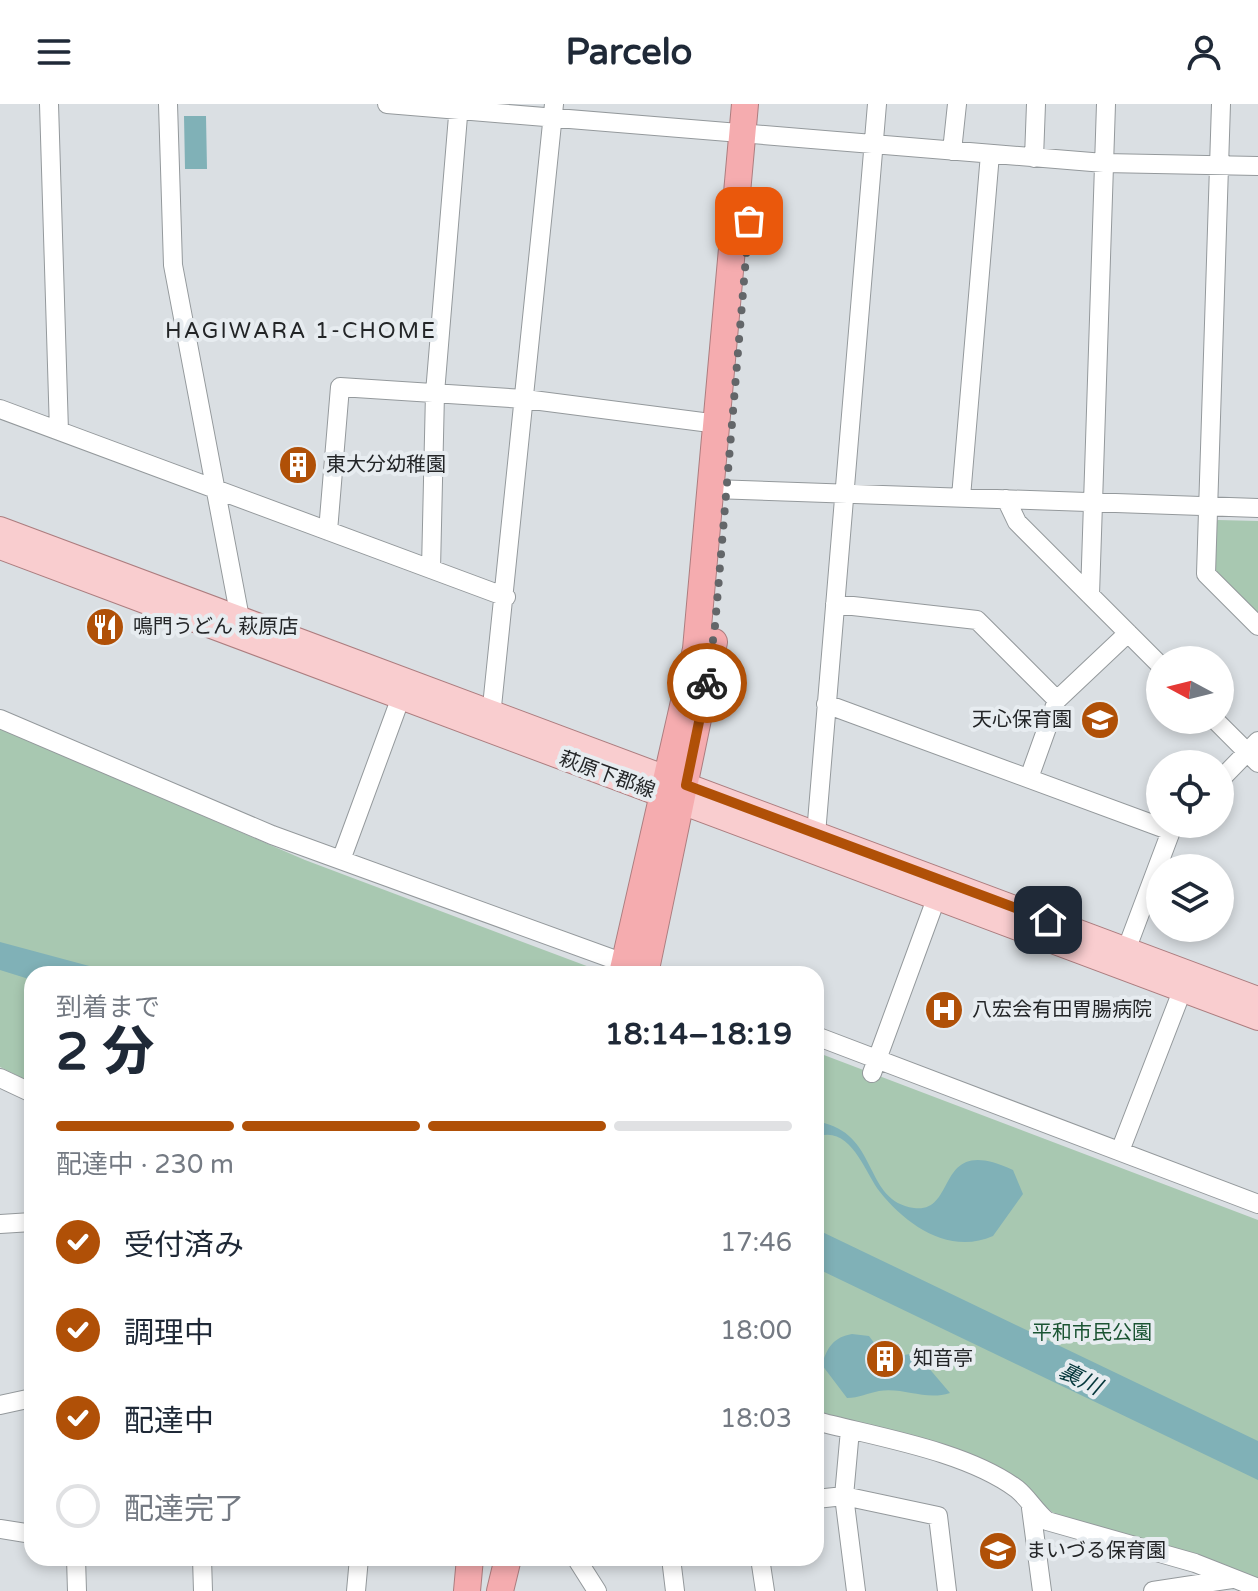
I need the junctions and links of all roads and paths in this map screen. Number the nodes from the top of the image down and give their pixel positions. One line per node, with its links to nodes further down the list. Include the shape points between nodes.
1 (49, 104): 25 (street)
2 (168, 104): 26 (street, via 173,265)
3 (387, 104): 11 (street)
4 (745, 104): 13 (highway)
5 (758, 104): 13 (highway)
6 (877, 104): 14 (street)
7 (957, 104): 15 (street)
8 (1036, 104): 17 (street)
9 (1106, 104): 18 (street)
10 (1221, 104): 19 (street)
11 (458, 107): 12 (street); 21 (street)
12 (554, 111): 13 (street); 22 (street)
13 (749, 135): 14 (street); 24 (highway); 27 (highway)
14 (874, 145): 15 (street); 28 (street)
15 (952, 151): 16 (street)
16 (990, 154): 17 (street); 29 (street)
17 (1034, 158): 18 (street)
18 (1104, 163): 19 (street); 31 (street)
19 (1219, 164): 20 (street); 32 (street)
20 (1258, 166)
21 (435, 393): 22 (street); 35 (street, via 340,387); 37 (street)
22 (525, 399): 24 (street); 39 (street)
23 (0, 409): 25 (street)
24 (718, 424): 27 (highway)
25 (59, 431): 26 (street)
26 (216, 489): 35 (street); 42 (street)
27 (720, 490): 28 (street); 54 (highway)
28 (844, 493): 29 (street); 40 (street)
29 (961, 497): 30 (street)
30 (1006, 499): 31 (street); 38 (street, via 1017,522)
31 (1093, 502): 32 (street); 38 (street)
32 (1208, 506): 33 (street); 41 (street, via 1206,574)
33 (1258, 508)
34 (0, 528): 42 (main road, 萩原下郡線)
35 (328, 531): 37 (street)
36 (0, 548): 42 (main road, 萩原下郡線)
37 (431, 569): 39 (street)
38 (1090, 595): 43 (street)
39 (506, 597): 49 (street)
40 (835, 604): 46 (street, via 977,620); 47 (street)
41 (1258, 626)
42 (237, 627): 45 (main road, 萩原下郡線)
43 (1128, 633): 44 (street); 46 (street)
44 (1146, 651)
45 (404, 690): 49 (main road, 萩原下郡線); 58 (street)
46 (1057, 700): 53 (street)
47 (826, 704): 53 (street); 56 (street)
48 (0, 719): 58 (street)
49 (491, 722): 54 (main road, 萩原下郡線)
50 (1232, 734): 51 (street)
51 (1254, 752): 52 (street)
52 (1234, 768)
53 (1029, 778): 55 (street)
54 (674, 790): 56 (main road, 萩原下郡線); 59 (main road, 萩原下郡線); 62 (highway)
55 (1146, 818)
56 (816, 834): 59 (main road, 萩原下郡線)
57 (1170, 838): 60 (street)
58 (341, 860): 61 (street)
59 (940, 890): 60 (main road, 萩原下郡線); 67 (street)
60 (1123, 958): 63 (main road, 萩原下郡線)
61 (625, 966)
62 (639, 966)
63 (1186, 982): 64 (main road, 萩原下郡線); 65 (main road, 萩原下郡線); 70 (street)
64 (1258, 998)
65 (1258, 1019)
66 (824, 1040): 67 (street)
67 (875, 1067): 70 (street)
68 (0, 1078): 69 (street)
69 (24, 1089)
70 (1120, 1151): 71 (street)
71 (1258, 1204)
72 (24, 1222): 73 (street)
73 (0, 1224)
74 (24, 1400): 75 (street)
75 (0, 1405)
76 (824, 1423): 77 (street)
77 (850, 1430): 78 (street); 80 (street, via 959,1460 1020,1491)
78 (844, 1496): 79 (street); 103 (street); 104 (street, via 938,1516)
79 (824, 1498)
80 (1031, 1508): 92 (street, via 1047,1521); 105 (street)
81 (0, 1529): 82 (street)
82 (24, 1533)
83 (76, 1566): 94 (street)
84 (202, 1566): 95 (street)
85 (358, 1566): 96 (street)
86 (469, 1566): 97 (highway)
87 (487, 1566): 98 (highway)
88 (506, 1566): 99 (highway)
89 (581, 1566): 100 (street)
90 (672, 1566): 101 (street)
91 (761, 1566): 102 (street)
92 (1234, 1579): 93 (street); 106 (street)
93 (1258, 1588)
94 (77, 1591)
95 (203, 1591)
96 (356, 1591)
97 (467, 1591)
98 (482, 1591)
99 (500, 1591)
100 (597, 1591)
101 (675, 1591)
102 (765, 1591)
103 (856, 1591)
104 (947, 1591)
105 (1042, 1591)
106 (1154, 1591)

